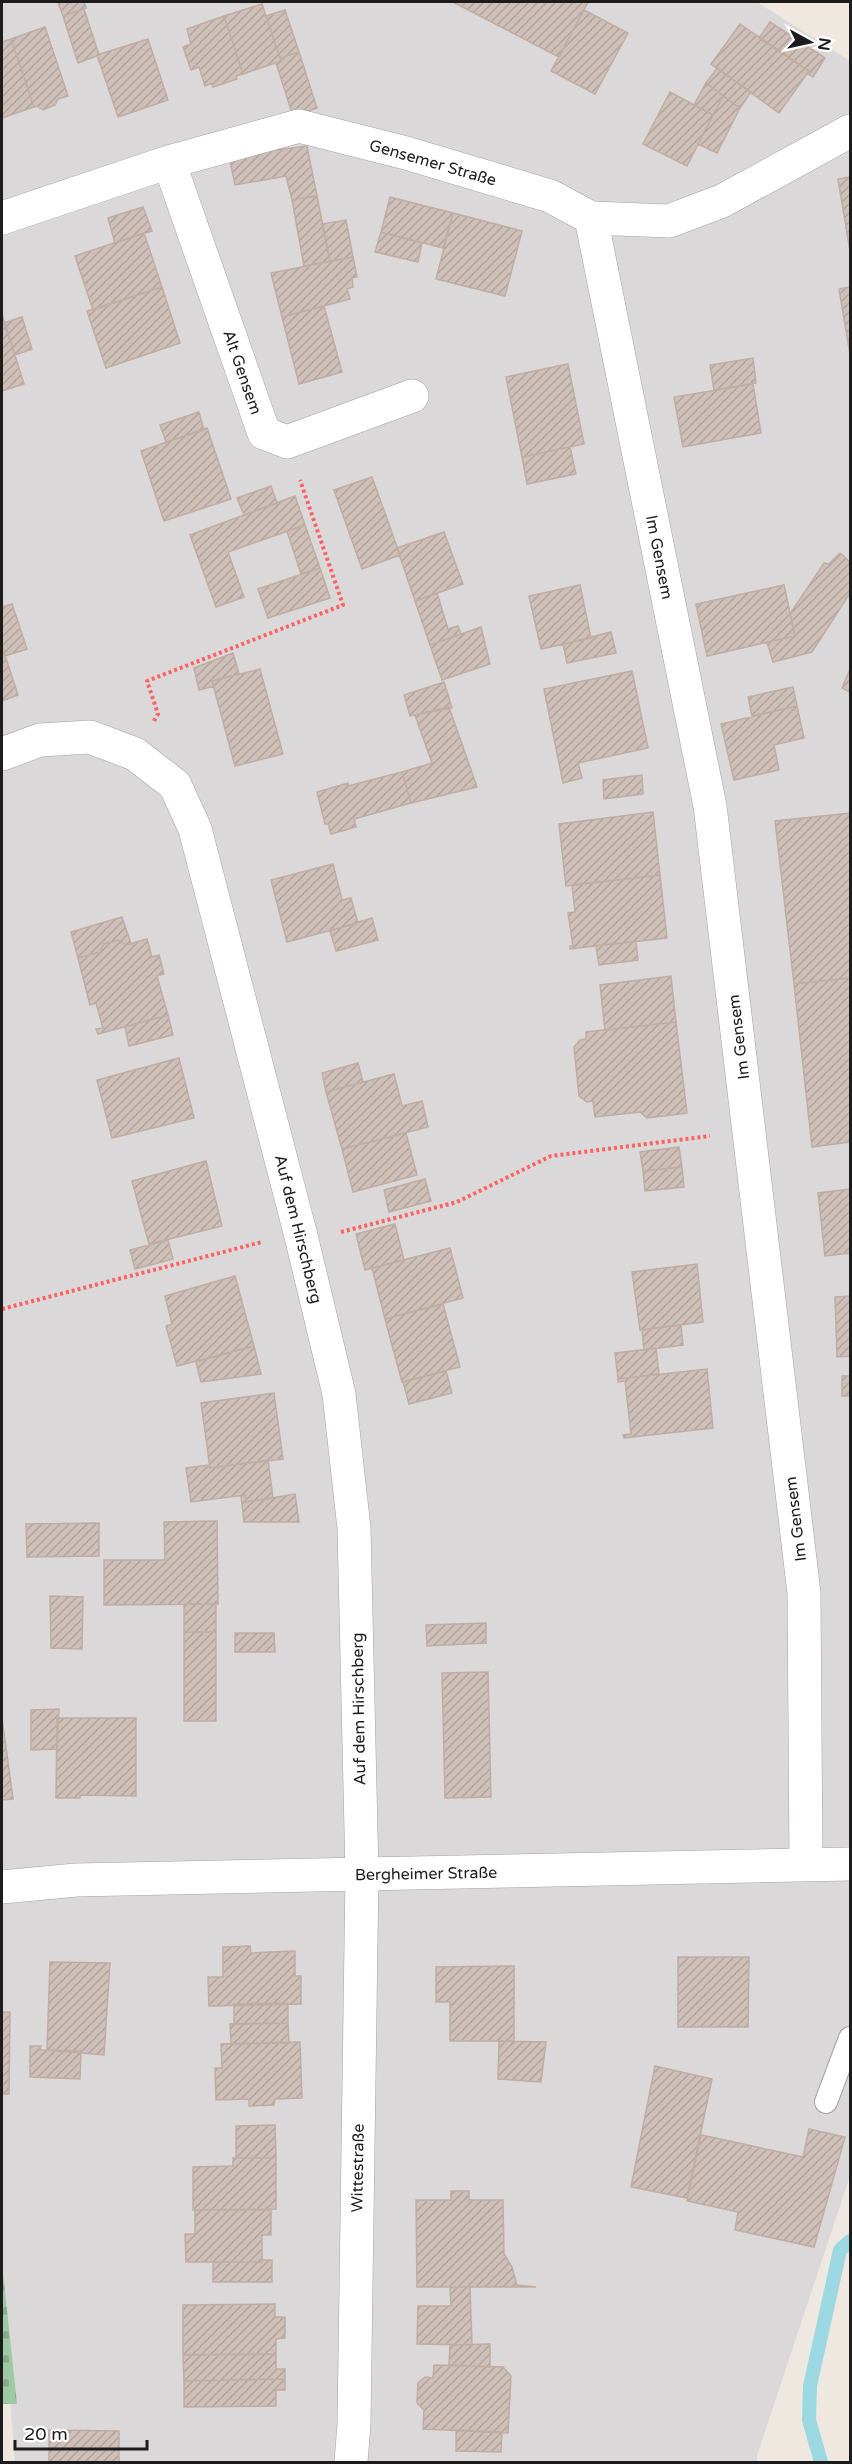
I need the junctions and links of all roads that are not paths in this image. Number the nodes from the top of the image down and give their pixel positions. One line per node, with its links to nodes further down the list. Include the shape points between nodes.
1 (850, 131): 4 (street, Gensemer Straße, via 722,201 669,220)
2 (169, 162): 3 (street, Gensemer Straße); 4 (street, Gensemer Straße, via 299,126 550,196); 5 (street, Alt Gensem, via 264,433 287,442)
3 (2, 218)
4 (591, 218): 8 (street, Im Gensem, via 710,806 804,1593)
5 (412, 396)
6 (2, 754): 9 (street, Auf dem Hirschberg, via 39,740 90,737 135,754 175,785 195,829 339,1394 354,1528)
7 (850, 1864): 8 (street, Bergheimer Straße)
8 (806, 1865): 9 (street, Bergheimer Straße)
9 (362, 1874): 10 (street, Bergheimer Straße, via 76,1880); 13 (street, Wittestraße)
10 (2, 1887)
11 (850, 2038): 12 (lane)
12 (826, 2102)
13 (351, 2463)

